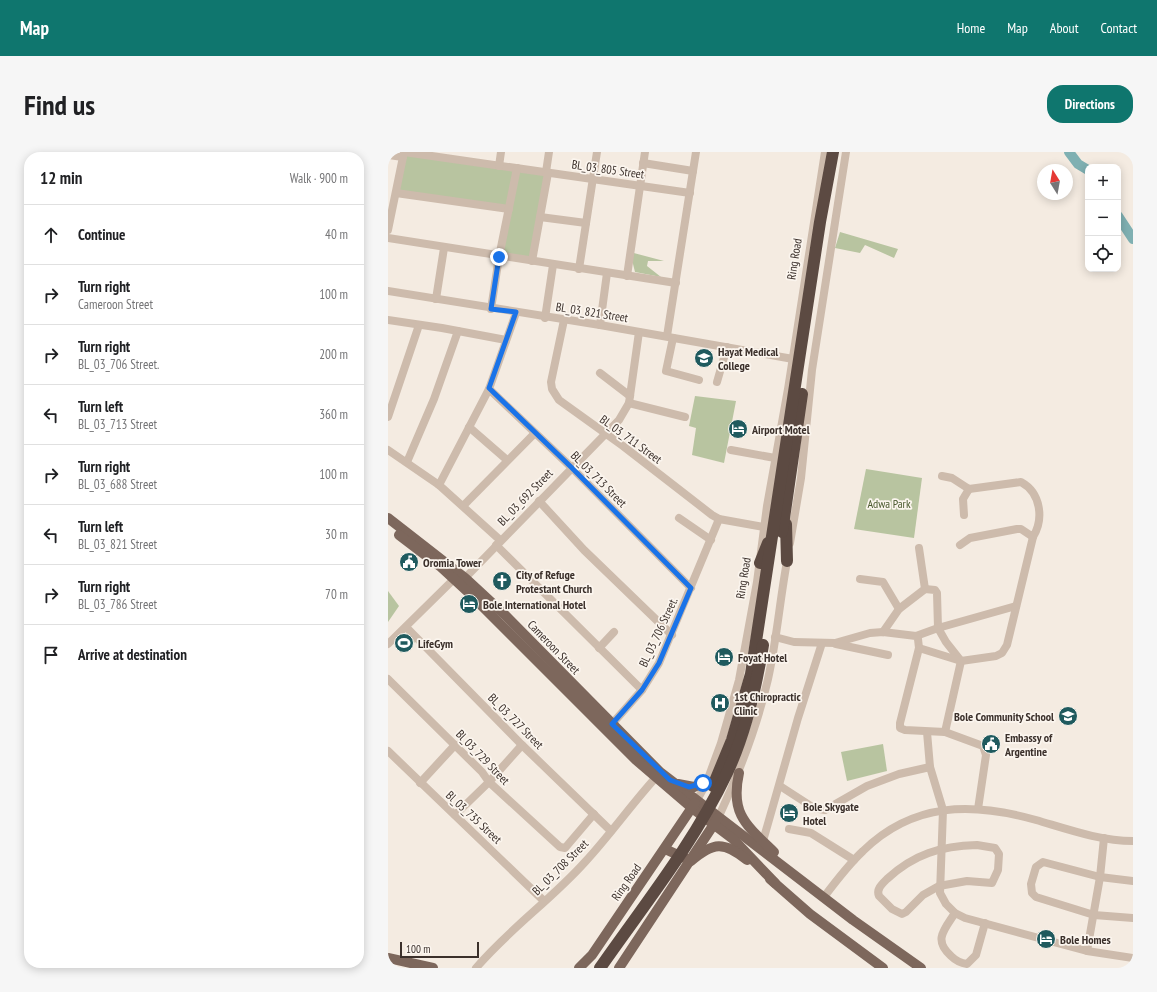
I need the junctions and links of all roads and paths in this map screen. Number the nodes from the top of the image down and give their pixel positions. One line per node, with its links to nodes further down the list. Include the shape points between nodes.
1 (501, 152): 14 (street)
2 (549, 152): 17 (street)
3 (597, 152): 18 (street)
4 (645, 152): 13 (street)
5 (696, 152): 16 (street)
6 (825, 152): 49 (street, Ring Road)
7 (833, 152): 84 (highway, Ring Road, via 820,222)
8 (840, 152): 71 (highway, Ring Road)
9 (846, 152): 83 (street, via 813,364 801,478)
10 (404, 154): 11 (street, BL_03_805 Street); 12 (street, BL_03_805 Street); 20 (street)
11 (388, 155)
12 (452, 155): 14 (street, BL_03_805 Street)
13 (643, 163): 16 (street); 19 (street)
14 (499, 166): 15 (street, BL_03_805 Street)
15 (517, 168): 17 (street, BL_03_805 Street); 22 (street)
16 (693, 171): 21 (street)
17 (547, 172): 18 (street, BL_03_805 Street); 23 (street)
18 (593, 179): 19 (street, BL_03_805 Street); 24 (street)
19 (639, 186): 21 (street, BL_03_805 Street); 33 (street)
20 (396, 193): 22 (street); 25 (street)
21 (690, 193): 34 (street)
22 (509, 209): 28 (street)
23 (540, 216): 24 (street); 29 (street)
24 (586, 223): 31 (street)
25 (388, 230)
26 (388, 238): 27 (street)
27 (444, 248): 28 (street); 36 (street)
28 (499, 257): 29 (street); 37 (street)
29 (532, 261): 30 (street)
30 (553, 265): 31 (street); 39 (street)
31 (580, 269): 32 (street)
32 (607, 273): 33 (street); 43 (street)
33 (627, 276): 34 (street)
34 (676, 283): 46 (street)
35 (388, 291): 36 (street, BL_03_821 Street)
36 (436, 299): 37 (street, BL_03_821 Street)
37 (491, 309): 38 (street, BL_03_821 Street)
38 (516, 312): 39 (street, BL_03_821 Street); 47 (street)
39 (545, 318): 41 (street, BL_03_821 Street)
40 (388, 320): 42 (street)
41 (564, 320): 43 (street, BL_03_821 Street); 59 (street, BL_03_711 Street, via 552,376 552,389 559,400)
42 (419, 325): 44 (street); 55 (street)
43 (600, 325): 45 (street, BL_03_821 Street)
44 (458, 331): 47 (street); 64 (street, via 434,400)
45 (639, 332): 46 (street, BL_03_821 Street); 54 (street, BL_03_692 Street)
46 (670, 337): 48 (street, BL_03_821 Street); 51 (street, via 666,371)
47 (506, 340): 53 (street)
48 (727, 347): 49 (street, BL_03_821 Street); 52 (street)
49 (793, 359): 62 (street, Ring Road)
50 (600, 373): 54 (street)
51 (699, 380)
52 (717, 382)
53 (489, 388): 57 (street); 58 (street, BL_03_713 Street)
54 (630, 399): 56 (street); 59 (street, BL_03_692 Street, via 619,420)
55 (388, 417)
56 (685, 417)
57 (469, 426): 63 (street); 67 (street)
58 (535, 433): 63 (street); 65 (street, BL_03_713 Street)
59 (606, 434): 65 (street, BL_03_692 Street); 75 (street, BL_03_711 Street)
60 (388, 450): 64 (street)
61 (731, 450): 62 (street)
62 (775, 458): 77 (street, Ring Road)
63 (507, 460): 70 (street)
64 (407, 462): 67 (street)
65 (571, 467): 69 (street, BL_03_692 Street); 88 (street, BL_03_713 Street)
66 (942, 476): 68 (street, via 952,478)
67 (439, 484): 70 (street)
68 (969, 489): 72 (street, via 963,499); 78 (street, via 1012,482 1027,485 1040,512 1038,528)
69 (539, 501): 80 (street, BL_03_692 Street); 97 (street, via 584,550)
70 (464, 505): 80 (street)
71 (785, 513): 83 (highway); 84 (highway, Ring Road)
72 (964, 515)
73 (388, 518): 85 (main road, Cameroon Street)
74 (678, 518): 79 (street)
75 (719, 519): 77 (street, BL_03_711 Street); 79 (street, BL_03_706 Street.)
76 (388, 527): 86 (main road, Cameroon Street)
77 (764, 527): 84 (street, Ring Road)
78 (1033, 537): 81 (street, via 1017,528 970,538); 90 (street)
79 (711, 540): 88 (street, BL_03_706 Street.)
80 (498, 542): 85 (street, BL_03_692 Street); 103 (street)
81 (960, 544)
82 (919, 548): 89 (street)
83 (787, 560): 99 (street)
84 (768, 567): 120 (street, Ring Road, via 722,743); 158 (highway, Ring Road, via 747,693 719,772 686,833); 159 (highway, Ring Road, bridge, via 756,684 743,731 728,771 690,839)
85 (465, 578): 92 (main road, Cameroon Street)
86 (454, 579): 92 (main road, Cameroon Street); 93 (street)
87 (860, 580): 91 (street, via 883,582)
88 (691, 588): 97 (street, BL_03_706 Street.)
89 (925, 589): 91 (street); 94 (street, via 935,590 937,593)
90 (1016, 606): 94 (street); 106 (street, via 1007,645 1002,653)
91 (899, 610): 96 (street)
92 (501, 618): 109 (main road, Cameroon Street); 115 (main road, Cameroon Street)
93 (406, 627): 102 (street); 113 (street, BL_03_727 Street)
94 (938, 628): 98 (street); 106 (street)
95 (614, 632): 103 (street)
96 (884, 632): 98 (street); 101 (street, via 870,633)
97 (672, 635): 108 (street, BL_03_706 Street.)
98 (916, 636): 104 (street)
99 (775, 637): 100 (street, via 794,642); 117 (street, via 761,708)
100 (822, 643): 101 (street); 123 (street)
101 (835, 643): 105 (street)
102 (388, 644)
103 (599, 648): 108 (street)
104 (919, 648): 106 (street); 110 (street, via 900,728)
105 (888, 655)
106 (961, 661): 111 (street)
107 (388, 679): 112 (street, Bl_03_729 Street)
108 (642, 690): 109 (street, BL_03_706 Street.)
109 (612, 724): 115 (main road, Cameroon Street)
110 (927, 732): 111 (street); 116 (street)
111 (945, 732): 125 (street, via 986,749)
112 (455, 745): 121 (street, Bl_03_729 Street); 122 (street)
113 (522, 745): 121 (street); 127 (street, BL_03_727 Street)
114 (388, 751): 122 (street, Bl_03_735 Street)
115 (639, 757): 118 (main road, Cameroon Street)
116 (930, 767): 123 (street, via 899,774 867,786 825,810 814,808); 126 (street)
117 (739, 773): 129 (street); 133 (main road, via 736,797 738,810 743,820)
118 (658, 775): 119 (main road, Cameroon Street); 124 (main road, Cameroon Street); 131 (street, BL_03_708 Street)
119 (670, 780): 120 (main road, via 689,787 698,786); 124 (main road, Cameroon Street)
120 (706, 781): 124 (street, Ring Road)
121 (490, 782): 127 (street, Bl_03_729 Street, via 562,849 566,848); 128 (street)
122 (420, 783): 128 (street, Bl_03_735 Street)
123 (780, 786): 133 (street)
124 (694, 804): 129 (main road); 135 (main road, Ring Road)
125 (978, 809): 126 (street); 132 (street, via 1014,814)
126 (943, 810): 136 (street); 137 (street, via 899,825 873,842)
127 (594, 814): 131 (street, BL_03_727 Street)
128 (455, 815): 145 (street, Bl_03_735 Street)
129 (717, 820): 138 (main road); 139 (main road); 142 (main road)
130 (790, 829): 137 (street, via 811,833)
131 (611, 831): 145 (street, BL_03_708 Street, via 585,863)
132 (1104, 838): 134 (street); 140 (street)
133 (763, 841): 139 (main road)
134 (1133, 841)
135 (665, 848): 138 (main road); 151 (main road, Ring Road)
136 (943, 848): 143 (street); 143 (street, via 977,845 995,848 999,854 998,870 992,882 954,882); 143 (street, via 920,855 902,865 882,883 877,893 882,902 902,914 923,895)
137 (854, 860): 144 (street)
138 (691, 861): 142 (main road, via 710,847 730,848); 160 (main road, via 628,951)
139 (787, 870): 144 (main road)
140 (1100, 877): 141 (street); 147 (street); 147 (street, via 1043,862 1036,867 1031,884 1032,893 1036,897)
141 (1133, 881)
142 (775, 883): 161 (main road, via 810,914)
143 (939, 886): 146 (street, via 946,904)
144 (824, 897): 162 (main road)
145 (544, 901): 155 (street, BL_03_708 Street)
146 (955, 913): 149 (street); 149 (street, via 943,932 941,944 942,949 958,962 967,964 976,955)
147 (1094, 915): 148 (street); 150 (street)
148 (1133, 918)
149 (985, 923): 150 (street)
150 (1087, 951): 152 (street)
151 (592, 955): 156 (main road); 157 (main road, Ring Road)
152 (1133, 958)
153 (392, 959): 154 (main road)
154 (433, 968)
155 (476, 968)
156 (573, 968)
157 (579, 968)
158 (592, 968)
159 (600, 968)
160 (619, 968)
161 (883, 968)
162 (921, 968)

